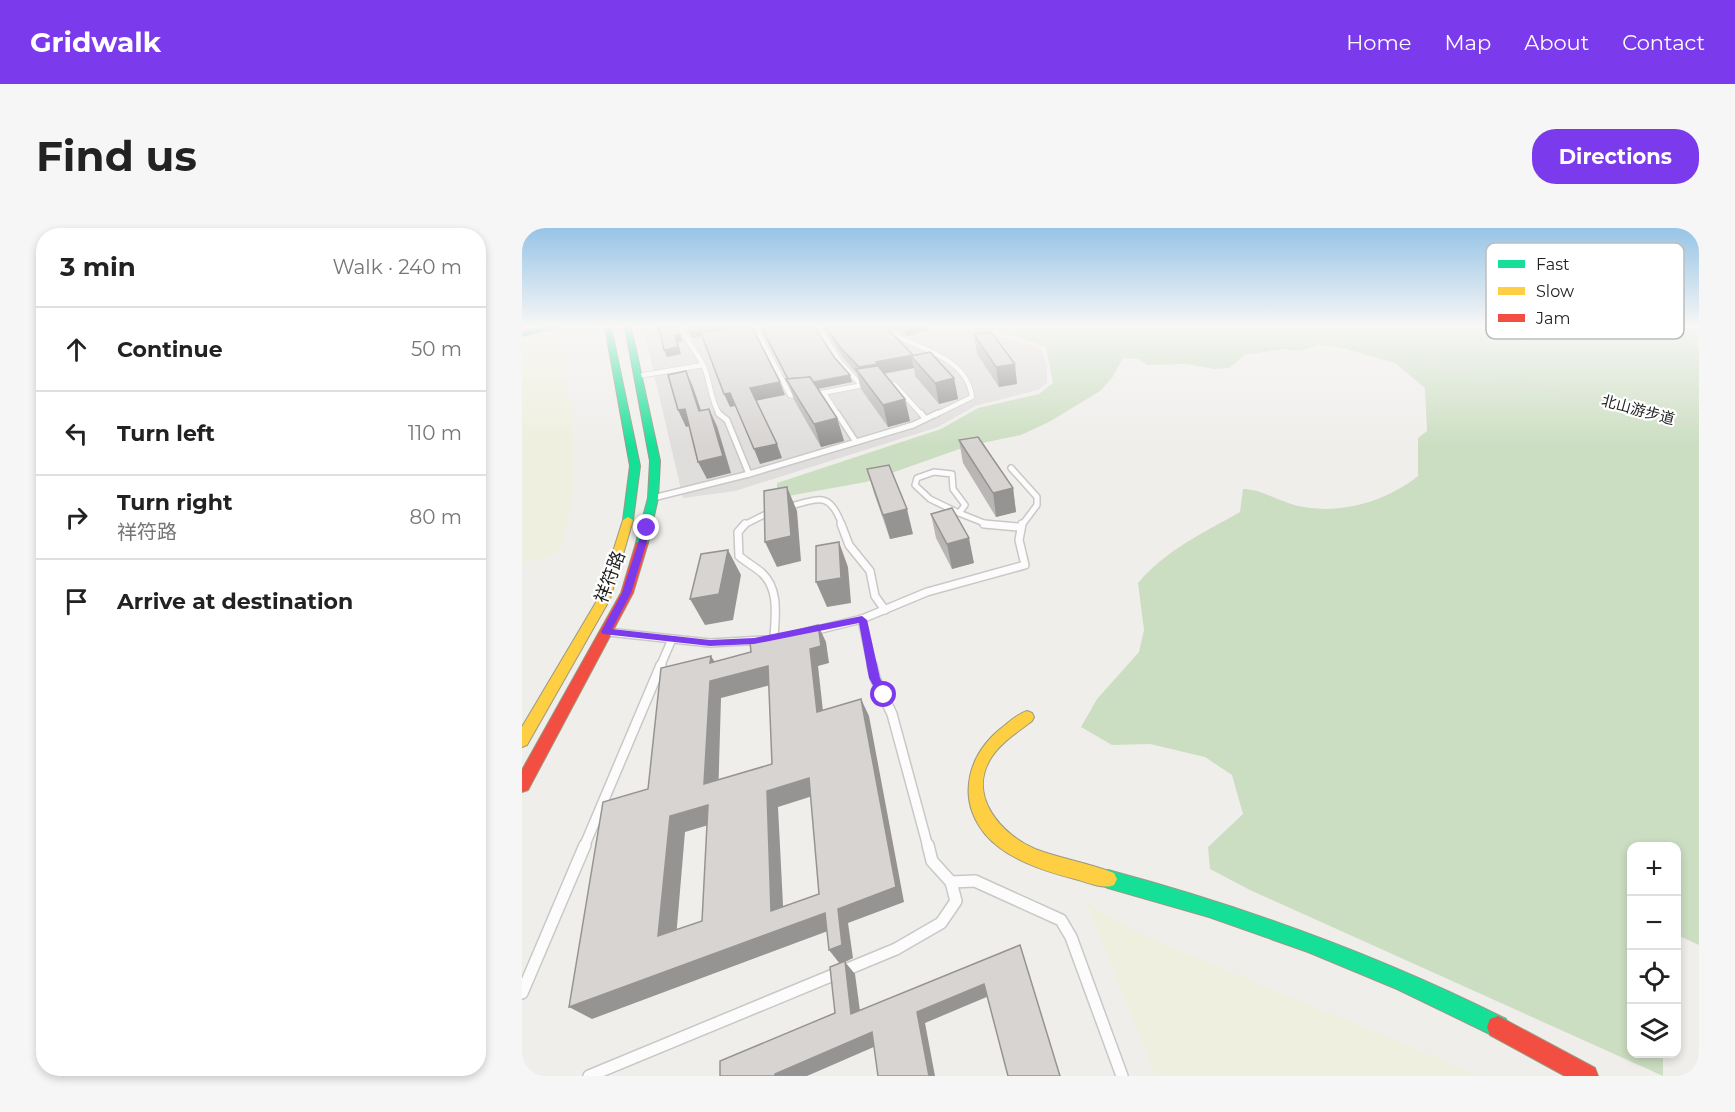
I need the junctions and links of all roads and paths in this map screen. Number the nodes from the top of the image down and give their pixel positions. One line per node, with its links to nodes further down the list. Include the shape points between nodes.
1 (616, 367): 30 (main road, 祥符路, via 635,466 627,531 604,599)
2 (636, 367): 9 (main road, 祥符路)
3 (694, 367): 9 (lane)
4 (703, 367): 18 (lane, via 717,413 727,420)
5 (775, 367): 13 (lane, via 790,395)
6 (844, 367): 12 (lane)
7 (958, 367): 14 (lane, via 971,386 972,397)
8 (1439, 367): 15 (path, 北山游步道, via 1612,402)
9 (638, 376): 19 (main road, 祥符路, via 655,461)
10 (880, 381): 14 (lane, via 895,385)
11 (870, 383): 12 (lane)
12 (861, 385): 13 (lane)
13 (824, 393): 16 (lane)
14 (925, 418): 16 (lane)
15 (1699, 426)
16 (856, 442): 18 (lane)
17 (1011, 468): 21 (lane, via 1036,497 1037,506)
18 (749, 474): 19 (lane)
19 (653, 498): 24 (main road, 祥符路, via 627,593)
20 (959, 513): 20 (lane, via 923,496 915,485 917,478 936,472 952,474 953,489 965,505); 21 (lane, via 976,523)
21 (1018, 527): 22 (lane, via 1025,565 927,592)
22 (885, 610): 23 (lane); 27 (lane, via 875,596 870,571 849,545 835,506 818,500 800,503 756,517 738,532 739,556 771,585 775,601)
23 (862, 620): 25 (lane); 32 (lane, via 874,678 892,714 932,861)
24 (606, 632): 28 (lane); 31 (main road, 祥符路)
25 (803, 633)
26 (784, 636): 27 (lane)
27 (774, 638): 28 (lane, via 710,643)
28 (672, 639): 33 (lane)
29 (1027, 717): 36 (main road, via 980,756 974,778 977,806 989,828 1018,849 1242,916 1451,1003)
30 (522, 741)
31 (522, 785)
32 (951, 882): 34 (lane, via 956,901 941,923 896,949); 35 (lane, via 975,881 1061,920 1071,937)
33 (522, 993)
34 (589, 1076)
35 (1122, 1076)
36 (1587, 1076)

